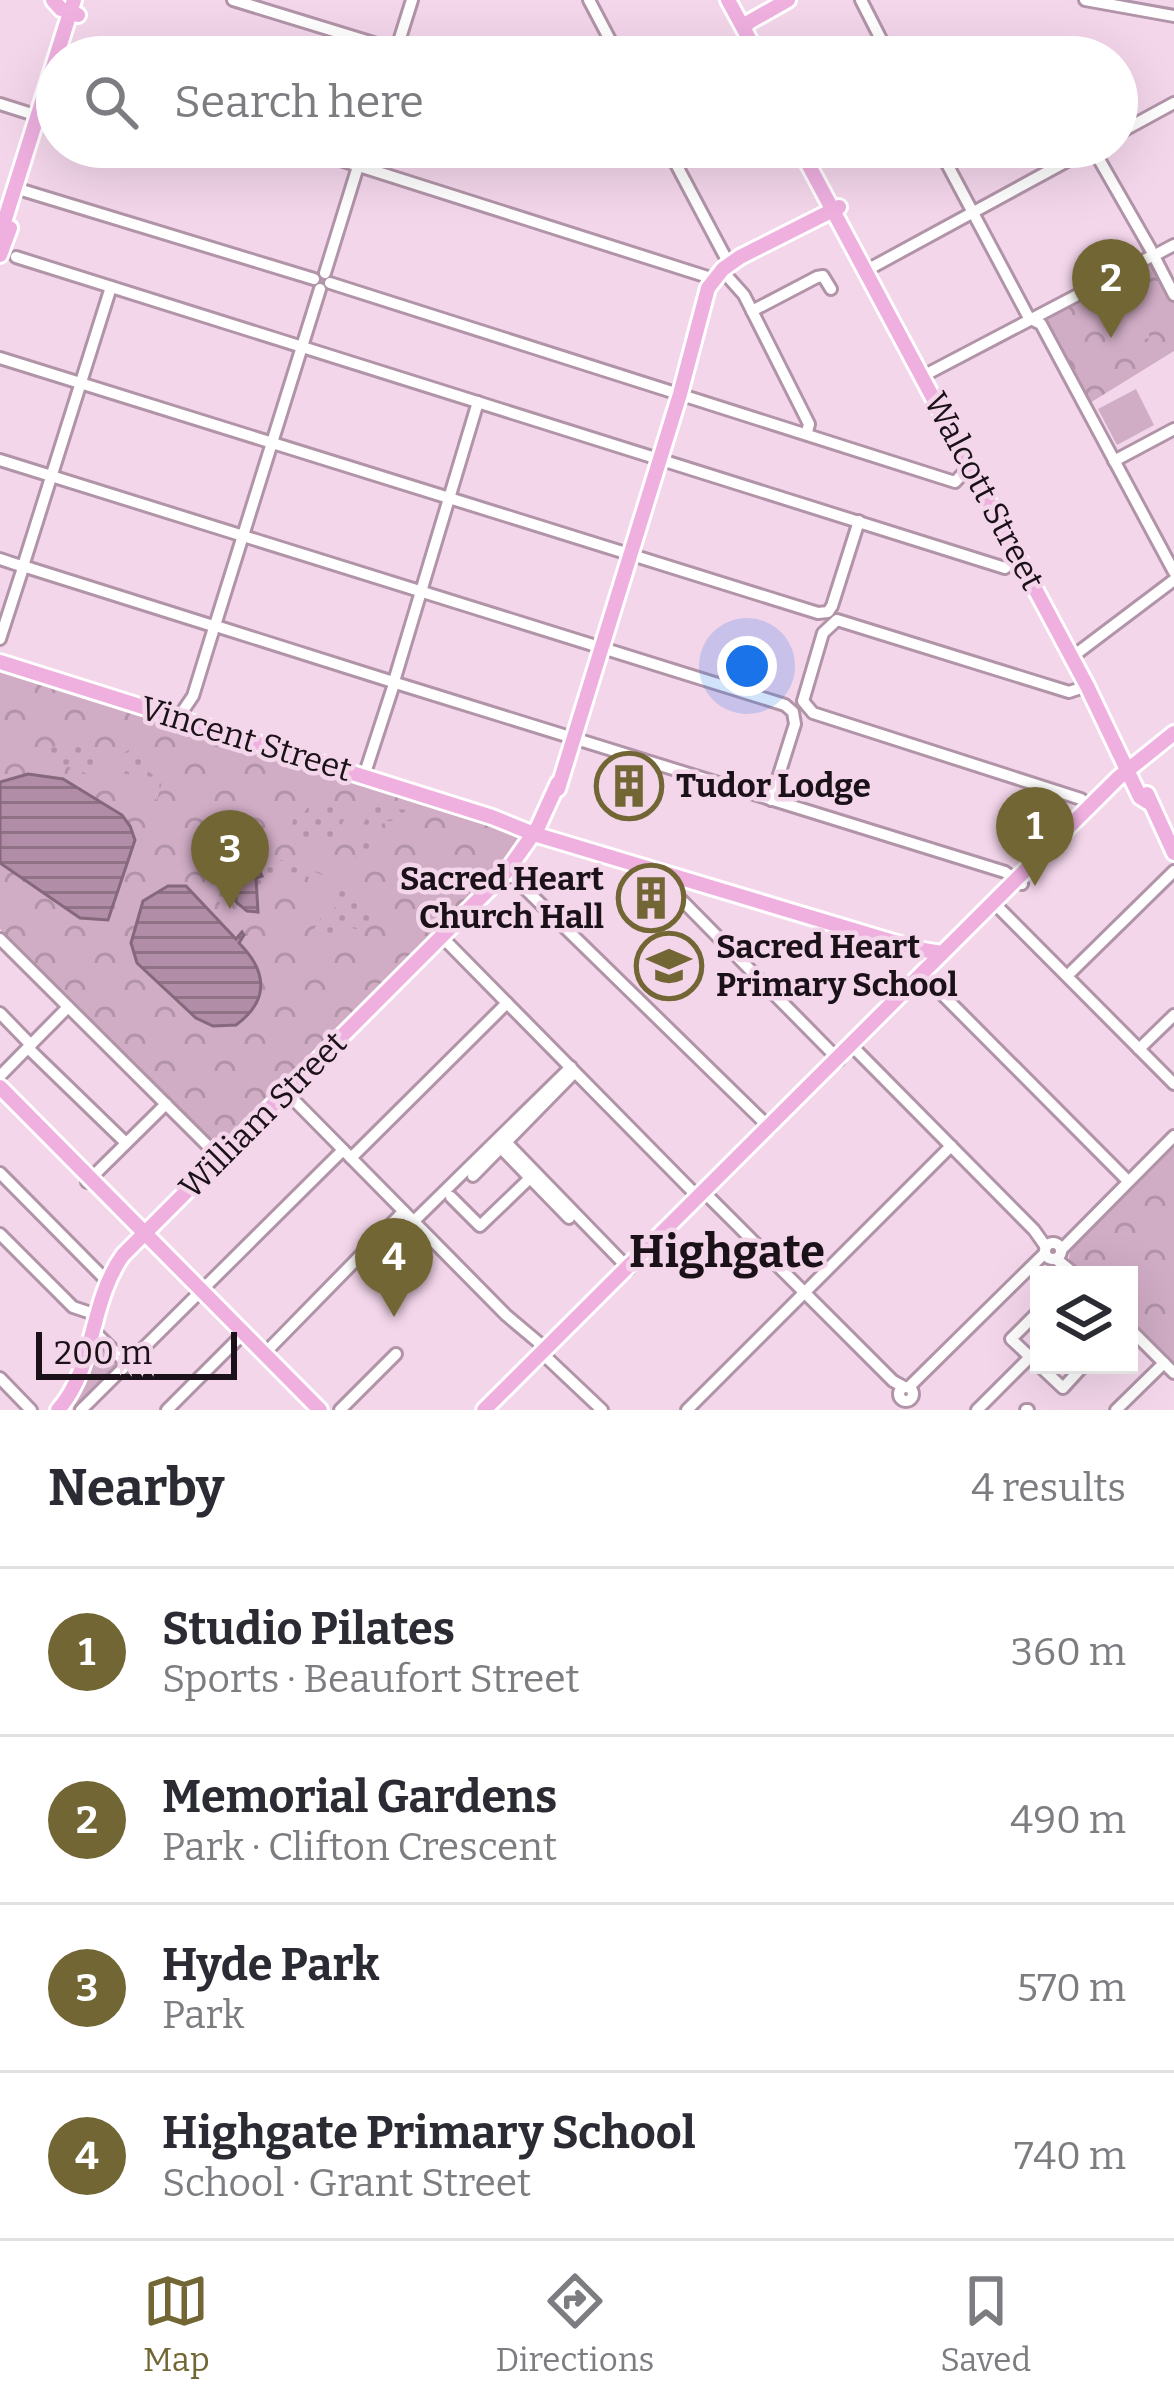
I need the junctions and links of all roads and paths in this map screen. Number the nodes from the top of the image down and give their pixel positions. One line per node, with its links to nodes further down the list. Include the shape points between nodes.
1 (53, 0): 10 (main road)
2 (233, 0): 15 (street)
3 (412, 0): 16 (street)
4 (590, 0): 17 (street)
5 (725, 0): 12 (main road)
6 (774, 0): 12 (main road)
7 (788, 0): 12 (main road)
8 (861, 0): 20 (street)
9 (1085, 0): 11 (street)
10 (75, 5): 13 (main road); 14 (main road)
11 (1174, 16)
12 (738, 23): 18 (main road); 19 (main road)
13 (66, 36)
14 (68, 36)
15 (342, 36)
16 (401, 36)
17 (609, 36)
18 (743, 36)
19 (746, 36)
20 (879, 36)
21 (0, 104): 23 (street)
22 (1174, 104): 25 (street)
23 (36, 115)
24 (36, 123): 34 (main road)
25 (1138, 123)
26 (36, 133): 34 (main road)
27 (357, 168): 43 (street)
28 (368, 168): 42 (street)
29 (676, 168): 42 (street)
30 (814, 168): 35 (main road, Walcott Street)
31 (949, 168): 36 (street)
32 (1053, 168): 36 (street)
33 (1104, 168): 40 (street)
34 (19, 186): 37 (main road); 39 (main road); 43 (street)
35 (837, 212): 41 (main road, Walcott Street); 42 (main road)
36 (972, 212): 41 (street); 48 (street)
37 (0, 235)
38 (1174, 245): 40 (street)
39 (4, 255): 44 (street)
40 (1154, 255): 46 (street); 48 (street)
41 (867, 270): 51 (main road, Walcott Street)
42 (724, 273): 47 (street); 53 (main road, William Street, via 702,304)
43 (322, 281): 49 (street); 53 (street)
44 (111, 287): 49 (street); 52 (street)
45 (831, 289): 47 (street, via 818,277)
46 (1174, 295)
47 (752, 311): 56 (street)
48 (1029, 318): 51 (street); 60 (street, via 1041,325)
49 (302, 346): 54 (street); 57 (street)
50 (0, 358): 52 (street)
51 (923, 376): 61 (main road, Walcott Street)
52 (81, 383): 57 (street); 62 (street)
53 (680, 394): 56 (street); 58 (main road, William Street)
54 (478, 402): 58 (street); 63 (street)
55 (1174, 429): 60 (street)
56 (807, 432): 61 (street, via 955,482)
57 (272, 442): 63 (street); 65 (street)
58 (659, 459): 64 (street); 66 (main road, William Street)
59 (0, 460): 62 (street)
60 (1114, 461): 70 (street)
61 (966, 472): 67 (main road, Walcott Street)
62 (51, 476): 65 (street); 69 (street)
63 (449, 497): 66 (street); 71 (street)
64 (859, 521): 67 (street, via 1005,568); 72 (street)
65 (243, 535): 71 (street); 73 (street)
66 (630, 554): 72 (street); 75 (main road, William Street)
67 (1018, 557): 76 (main road, Walcott Street)
68 (0, 559): 69 (street)
69 (22, 566): 73 (street); 74 (street)
70 (1174, 576): 76 (street)
71 (420, 591): 75 (street); 78 (street)
72 (830, 617): 79 (street, via 1069,692); 81 (street)
73 (214, 626): 78 (street); 80 (street)
74 (0, 639)
75 (601, 647): 81 (street); 85 (main road, William Street)
76 (1072, 658): 79 (main road, Walcott Street)
77 (0, 662): 82 (main road, Vincent Street)
78 (394, 683): 85 (street); 88 (street)
79 (1087, 686): 87 (main road, Walcott Street)
80 (193, 696): 82 (street); 83 (street)
81 (799, 709): 89 (street); 90 (street)
82 (178, 718): 83 (main road, Vincent Street)
83 (194, 723): 88 (main road, Vincent Street)
84 (1174, 733): 87 (main road)
85 (572, 738): 89 (street); 91 (main road, William Street)
86 (1174, 743): 87 (main road)
87 (1132, 771): 90 (main road); 92 (main road, Walcott Street); 96 (main road)
88 (364, 776): 91 (main road, Vincent Street)
89 (770, 800): 96 (street)
90 (1089, 807): 96 (main road)
91 (540, 832): 93 (main road, William Street); 95 (main road, Vincent Street); 97 (main road, Vincent Street)
92 (1174, 853)
93 (507, 871): 99 (main road, William Street); 117 (street)
94 (1174, 871): 102 (street)
95 (674, 884): 97 (main road, Vincent Street); 110 (street)
96 (1016, 884): 98 (main road); 101 (main road)
97 (711, 886): 101 (main road, Vincent Street, via 916,949)
98 (998, 907): 101 (main road); 102 (street)
99 (442, 937): 103 (street); 114 (main road, William Street)
100 (0, 939): 104 (street)
101 (931, 967): 107 (main road); 127 (street)
102 (1066, 976): 109 (street)
103 (507, 1003): 111 (street); 122 (street)
104 (68, 1007): 108 (street); 116 (street)
105 (0, 1013): 108 (street)
106 (1174, 1015): 109 (street)
107 (853, 1046): 110 (main road); 121 (street)
108 (30, 1047): 112 (street); 119 (street)
109 (1139, 1049): 113 (street)
110 (839, 1060): 117 (main road)
111 (573, 1069): 120 (street); 128 (street)
112 (0, 1076)
113 (1174, 1084)
114 (285, 1091): 122 (street); 123 (main road, William Street)
115 (0, 1092): 126 (main road)
116 (166, 1104): 119 (street); 123 (street)
117 (770, 1128): 128 (main road)
118 (1174, 1136): 127 (street)
119 (126, 1143): 126 (street)
120 (502, 1143): 125 (street); 129 (street); 131 (street); 136 (street)
121 (951, 1146): 134 (street); 138 (street)
122 (347, 1154): 130 (street); 139 (street)
123 (220, 1158): 133 (main road, William Street)
124 (0, 1173): 137 (street)
125 (530, 1179): 129 (street, via 480,1226); 136 (street)
126 (88, 1181): 133 (main road)
127 (1128, 1181): 134 (street)
128 (702, 1195): 136 (main road); 138 (street)
129 (451, 1197): 131 (street)
130 (404, 1212): 131 (street); 146 (street)
131 (416, 1224): 144 (street)
132 (0, 1234): 141 (street)
133 (142, 1235): 137 (main road, William Street); 139 (main road)
134 (1052, 1252): 135 (street); 155 (street)
135 (1067, 1266)
136 (626, 1271): 144 (main road)
137 (106, 1280): 141 (main road, William Street)
138 (805, 1292): 155 (street); 165 (street)
139 (199, 1293): 142 (main road); 149 (street)
140 (1030, 1320): 147 (street, via 1012,1339)
141 (93, 1321): 149 (street); 154 (main road, William Street)
142 (241, 1336): 146 (main road); 161 (street)
143 (1138, 1337): 148 (street)
144 (544, 1352): 163 (main road); 164 (street)
145 (396, 1354): 162 (street)
146 (262, 1356): 156 (main road)
147 (1030, 1358): 167 (street)
148 (1164, 1363): 150 (street); 168 (street)
149 (128, 1364): 160 (street)
150 (1174, 1373)
151 (1048, 1374): 152 (street, via 1063,1388)
152 (1076, 1374)
153 (0, 1378): 157 (street)
154 (70, 1390): 158 (main road, William Street); 159 (main road, William Street)
155 (904, 1394): 166 (street)
156 (313, 1409)
157 (31, 1410)
158 (47, 1410)
159 (58, 1410)
160 (81, 1410)
161 (167, 1410)
162 (340, 1410)
163 (488, 1410)
164 (601, 1410)
165 (687, 1410)
166 (921, 1410)
167 (977, 1410)
168 (1116, 1410)

